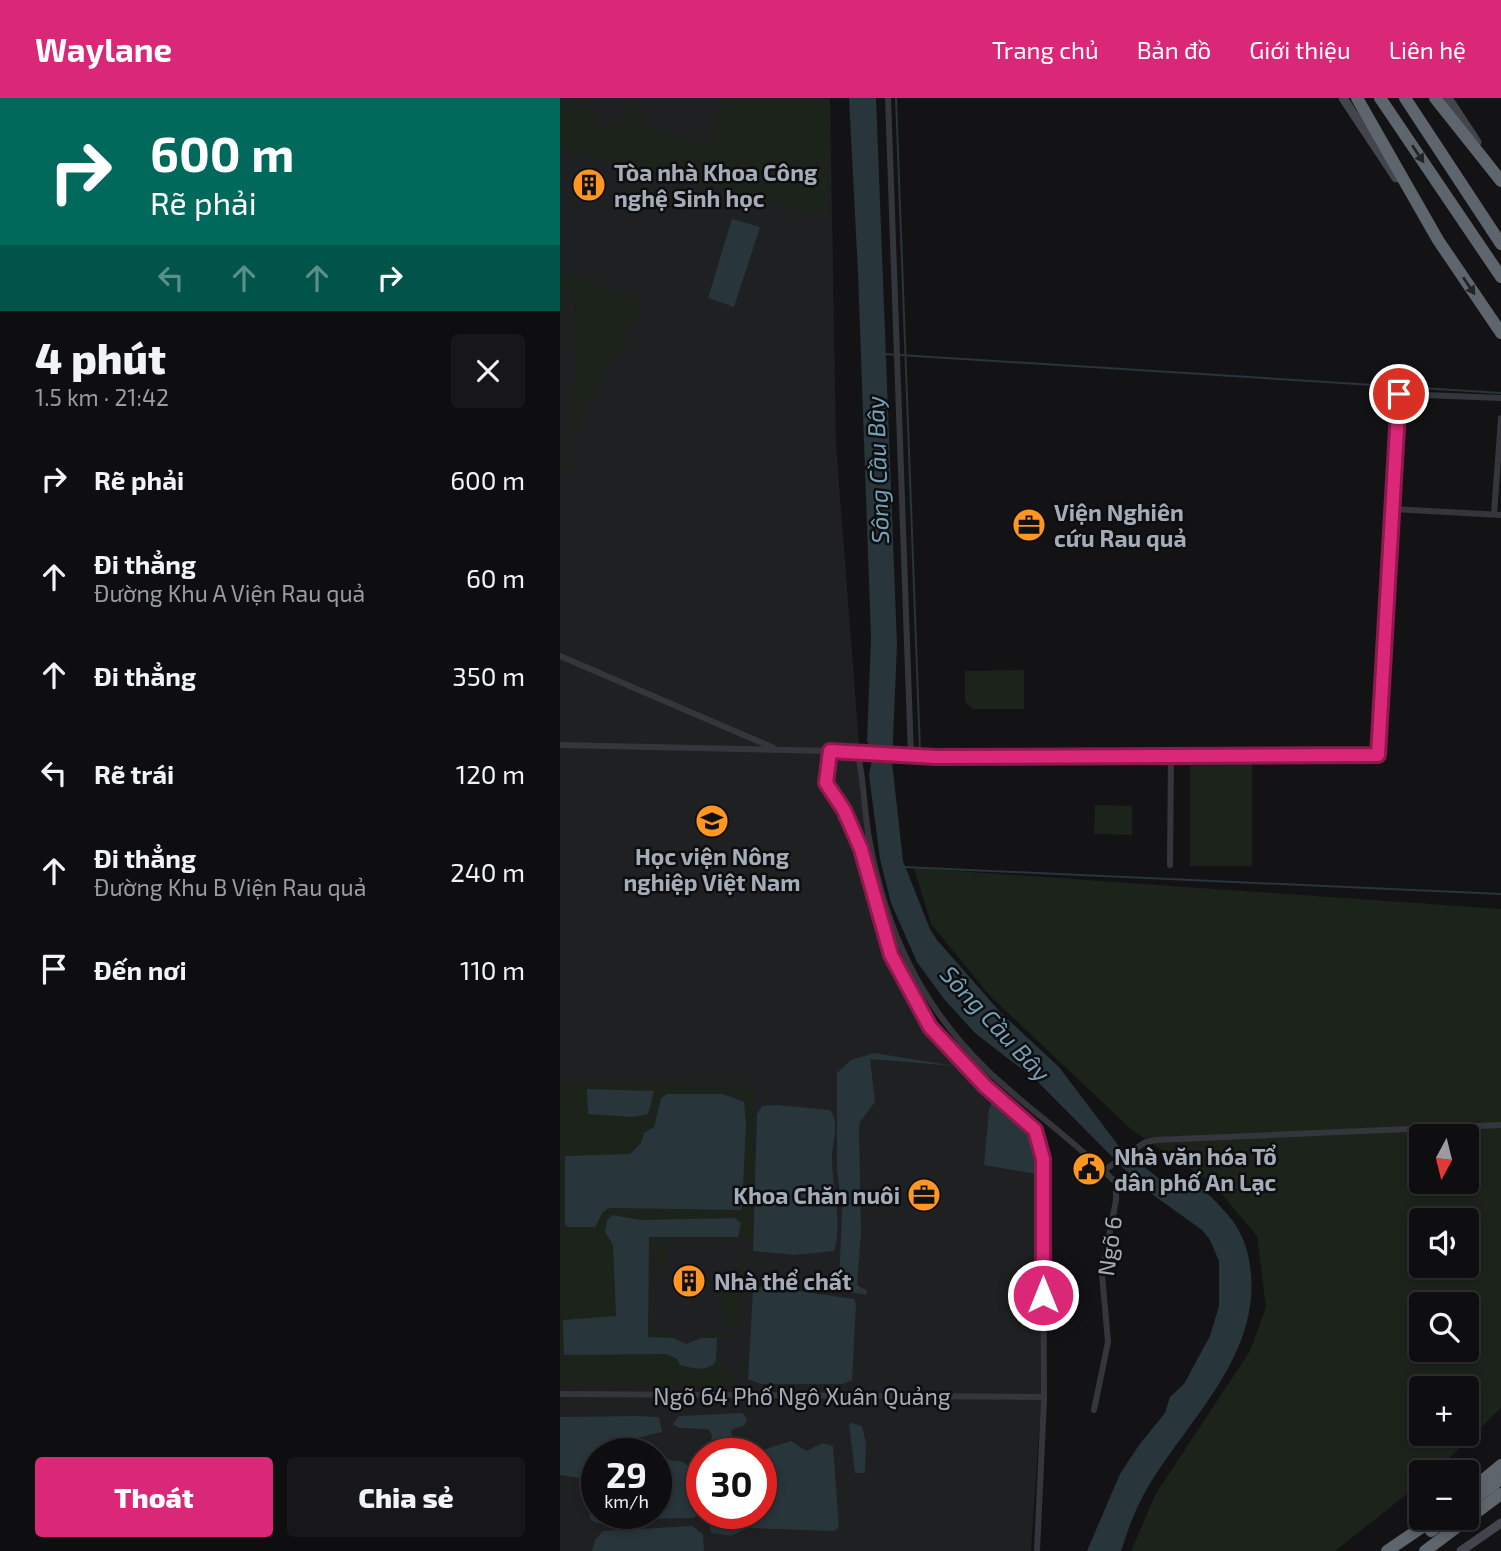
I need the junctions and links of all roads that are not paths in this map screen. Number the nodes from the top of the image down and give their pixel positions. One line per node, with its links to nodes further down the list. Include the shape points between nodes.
1 (888, 98): 21 (street)
2 (1380, 98): 9 (highway, one-way to 9)
3 (1405, 98): 8 (highway)
4 (1435, 98): 7 (highway)
5 (1448, 98): 7 (main road)
6 (1349, 100): 10 (highway, one-way to 10)
7 (1501, 180)
8 (1501, 244)
9 (1501, 276)
10 (1501, 333)
11 (1501, 398): 13 (street, via 1399,394)
12 (1501, 418): 14 (street)
13 (1394, 509): 14 (street); 20 (street, via 1378,755)
14 (1497, 514)
15 (560, 656): 17 (street)
16 (560, 745): 17 (street)
17 (779, 750): 18 (street)
18 (830, 751): 19 (street); 26 (street, via 826,783 861,849 891,955 930,1027 985,1086 1035,1130 1039,1140 1043,1159)
19 (860, 754): 21 (street); 24 (street, Ngõ 6, via 876,866 897,940 920,990 980,1063)
20 (1171, 756): 21 (street); 22 (street)
21 (911, 757)
22 (1170, 865)
23 (1501, 1125): 24 (street, via 1155,1140)
24 (1105, 1169): 27 (street, Ngõ 6, via 1116,1183 1116,1200 1102,1274 1108,1342)
25 (560, 1394): 26 (street, Ngõ 64 Phố Ngô Xuân Quảng)
26 (1044, 1397): 37 (street)
27 (1094, 1410)
28 (1501, 1465): 30 (highway)
29 (1501, 1479): 32 (highway)
30 (1479, 1483)
31 (1501, 1494): 40 (highway)
32 (1479, 1495)
33 (1501, 1502): 40 (highway)
34 (1501, 1523): 41 (main road)
35 (1418, 1530): 38 (highway)
36 (1432, 1530): 39 (highway)
37 (1037, 1551)
38 (1387, 1551)
39 (1402, 1551)
40 (1426, 1551)
41 (1461, 1551)

